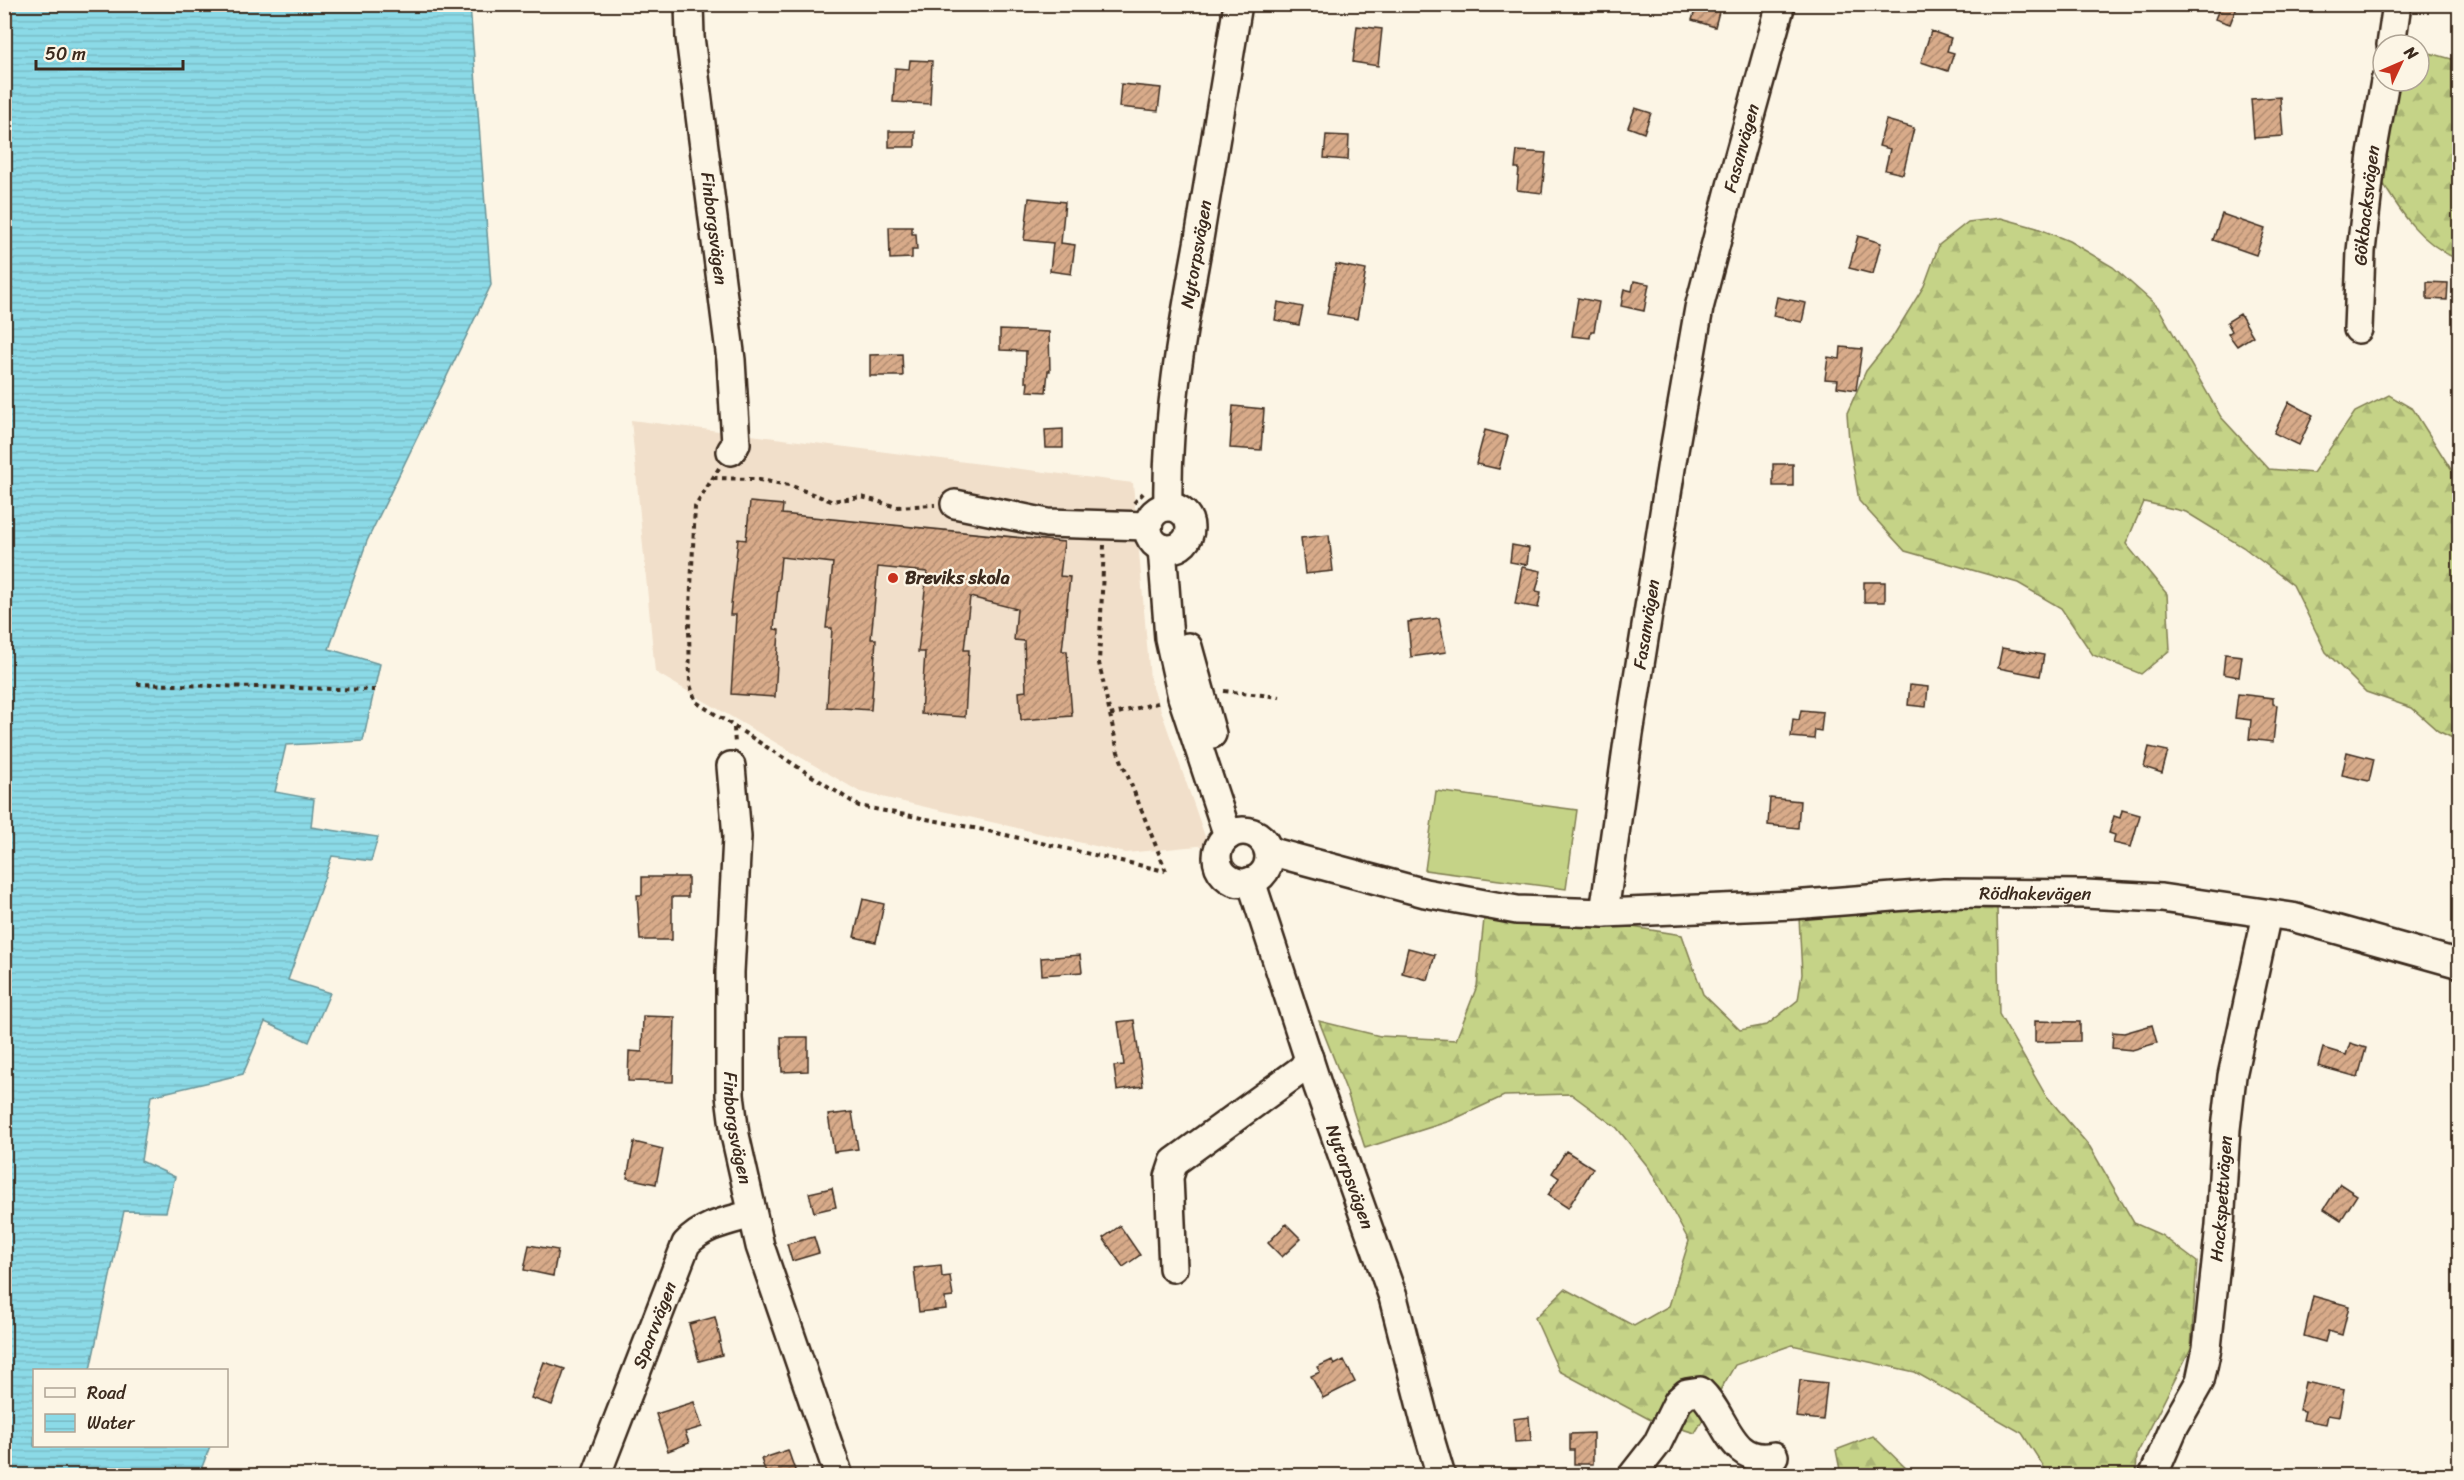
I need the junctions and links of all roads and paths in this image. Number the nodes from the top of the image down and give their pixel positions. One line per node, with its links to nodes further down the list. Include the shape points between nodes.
1 (689, 4): 8 (street, Finborgsvägen, via 731,360 736,444)
2 (1238, 4): 11 (street, Nytorpsvägen, via 1181,340 1172,409)
3 (1781, 4): 20 (street, Fasanvägen, via 1699,308 1629,734)
4 (2397, 4): 5 (street)
5 (2393, 33)
6 (2383, 93): 7 (street, Gökbacksvägen, via 2361,251)
7 (2358, 329)
8 (730, 451): 9 (path)
9 (713, 478): 10 (path, via 789,485 831,501 862,497 897,507); 18 (path, via 694,507 689,627 690,685 696,702 859,806)
10 (955, 504): 12 (street)
11 (1168, 506): 12 (street, via 1152,514); 12 (street, via 1180,509 1190,521 1189,537)
12 (1162, 541): 16 (street, via 1169,638 1182,697)
13 (137, 684): 14 (path)
14 (375, 690)
15 (731, 765): 24 (street, Finborgsvägen, via 737,837 730,972 730,1095)
16 (1236, 833): 17 (street, via 1262,839); 19 (street, via 1220,845 1217,855 1222,872 1237,882)
17 (1269, 850): 19 (street, via 1266,870); 20 (street, via 1425,893 1517,910)
18 (1166, 871)
19 (1251, 881): 23 (street, Nytorpsvägen)
20 (1604, 913): 21 (street, Rödhakevägen, via 1956,893 2161,898)
21 (2267, 914): 22 (street, Rödhakevägen, via 2292,917); 31 (street, Hackspettvägen, via 2232,1076 2207,1347 2200,1381)
22 (2460, 964)
23 (1309, 1058): 25 (street, via 1302,1069 1174,1162 1169,1177); 29 (street, Nytorpsvägen, via 1393,1297)
24 (752, 1214): 27 (street, Sparvvägen, via 706,1228 686,1244); 28 (street, Finborgsvägen)
25 (1173, 1268)
26 (1774, 1456): 30 (street, via 1762,1459 1743,1453 1710,1400 1700,1391 1687,1393 1678,1401 1657,1444)
27 (596, 1476)
28 (838, 1476)
29 (1441, 1476)
30 (1632, 1476)
31 (2153, 1476)

